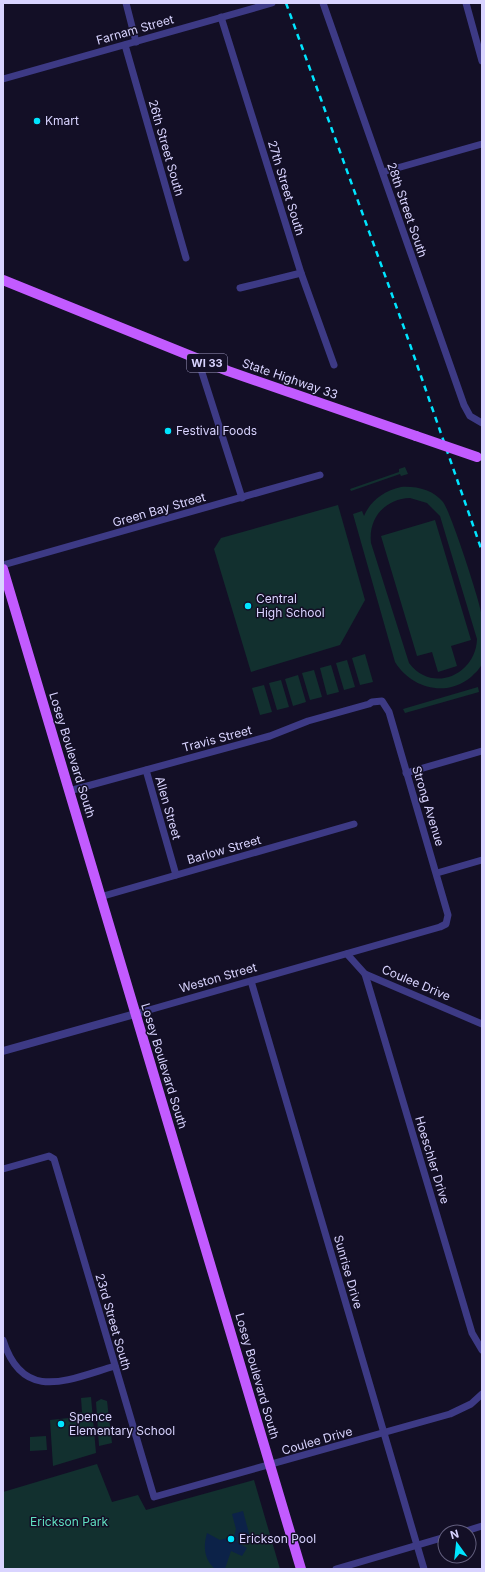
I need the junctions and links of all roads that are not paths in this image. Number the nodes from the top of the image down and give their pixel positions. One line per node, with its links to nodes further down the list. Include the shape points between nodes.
1 (126, 3): 7 (street)
2 (272, 3): 5 (street, Farnam Street)
3 (323, 3): 12 (street, 28th Street South)
4 (466, 3): 9 (street)
5 (257, 5): 6 (street, Farnam Street)
6 (221, 17): 7 (street, Farnam Street); 14 (street, 27th Street South)
7 (136, 42): 8 (street, Farnam Street)
8 (125, 45): 10 (street, Farnam Street); 13 (street, 26th Street South)
9 (482, 60)
10 (3, 78)
11 (482, 144): 12 (street)
12 (383, 172): 19 (street, 28th Street South, via 464,405 470,416)
13 (186, 258)
14 (301, 273): 16 (street); 18 (street, 27th Street South)
15 (3, 280): 17 (main road, State Highway 33 / WI 33)
16 (240, 288)
17 (198, 360): 20 (main road, State Highway 33 / WI 33, bridge); 22 (street)
18 (334, 365)
19 (479, 422)
20 (480, 458)
21 (320, 475): 22 (street, Green Bay Street)
22 (242, 498): 23 (street, Green Bay Street)
23 (3, 565)
24 (3, 569): 29 (main road, Losey Boulevard South)
25 (369, 704): 27 (street, Travis Street, via 308,721 270,736); 28 (street, Strong Avenue, via 380,700 388,707)
26 (482, 751): 28 (street)
27 (146, 770): 29 (street, Travis Street); 33 (street, Allen Street)
28 (406, 773): 32 (street, Strong Avenue)
29 (69, 791): 34 (main road, Losey Boulevard South)
30 (354, 824): 33 (street, Barlow Street)
31 (482, 860): 32 (street)
32 (437, 873): 35 (street, Strong Avenue, via 448,917 446,924)
33 (176, 875): 34 (street, Barlow Street)
34 (100, 897): 39 (main road, Losey Boulevard South)
35 (439, 928): 36 (street, Weston Street)
36 (347, 954): 37 (street, Coulee Drive); 38 (street, Weston Street)
37 (365, 974): 40 (street, Coulee Drive); 44 (street, Hoeschler Drive, via 472,1333)
38 (251, 981): 39 (street, Weston Street); 47 (street, Sunrise Drive)
39 (135, 1014): 41 (street, Weston Street); 48 (main road, Losey Boulevard South)
40 (482, 1024)
41 (3, 1050)
42 (3, 1169): 45 (street, 23rd Street South, via 49,1156 54,1159)
43 (3, 1340): 45 (street, via 7,1352 19,1370 28,1377 48,1383)
44 (482, 1350)
45 (115, 1366): 49 (street, 23rd Street South)
46 (482, 1394): 47 (street, Coulee Drive, via 458,1411)
47 (384, 1433): 48 (street, Coulee Drive); 51 (street, Sunrise Drive)
48 (270, 1466): 49 (street, Coulee Drive); 52 (main road, Losey Boulevard South)
49 (154, 1497)
50 (437, 1539): 51 (street)
51 (417, 1545): 53 (street); 54 (street, Sunrise Drive)
52 (301, 1569)
53 (336, 1569)
54 (424, 1569)

